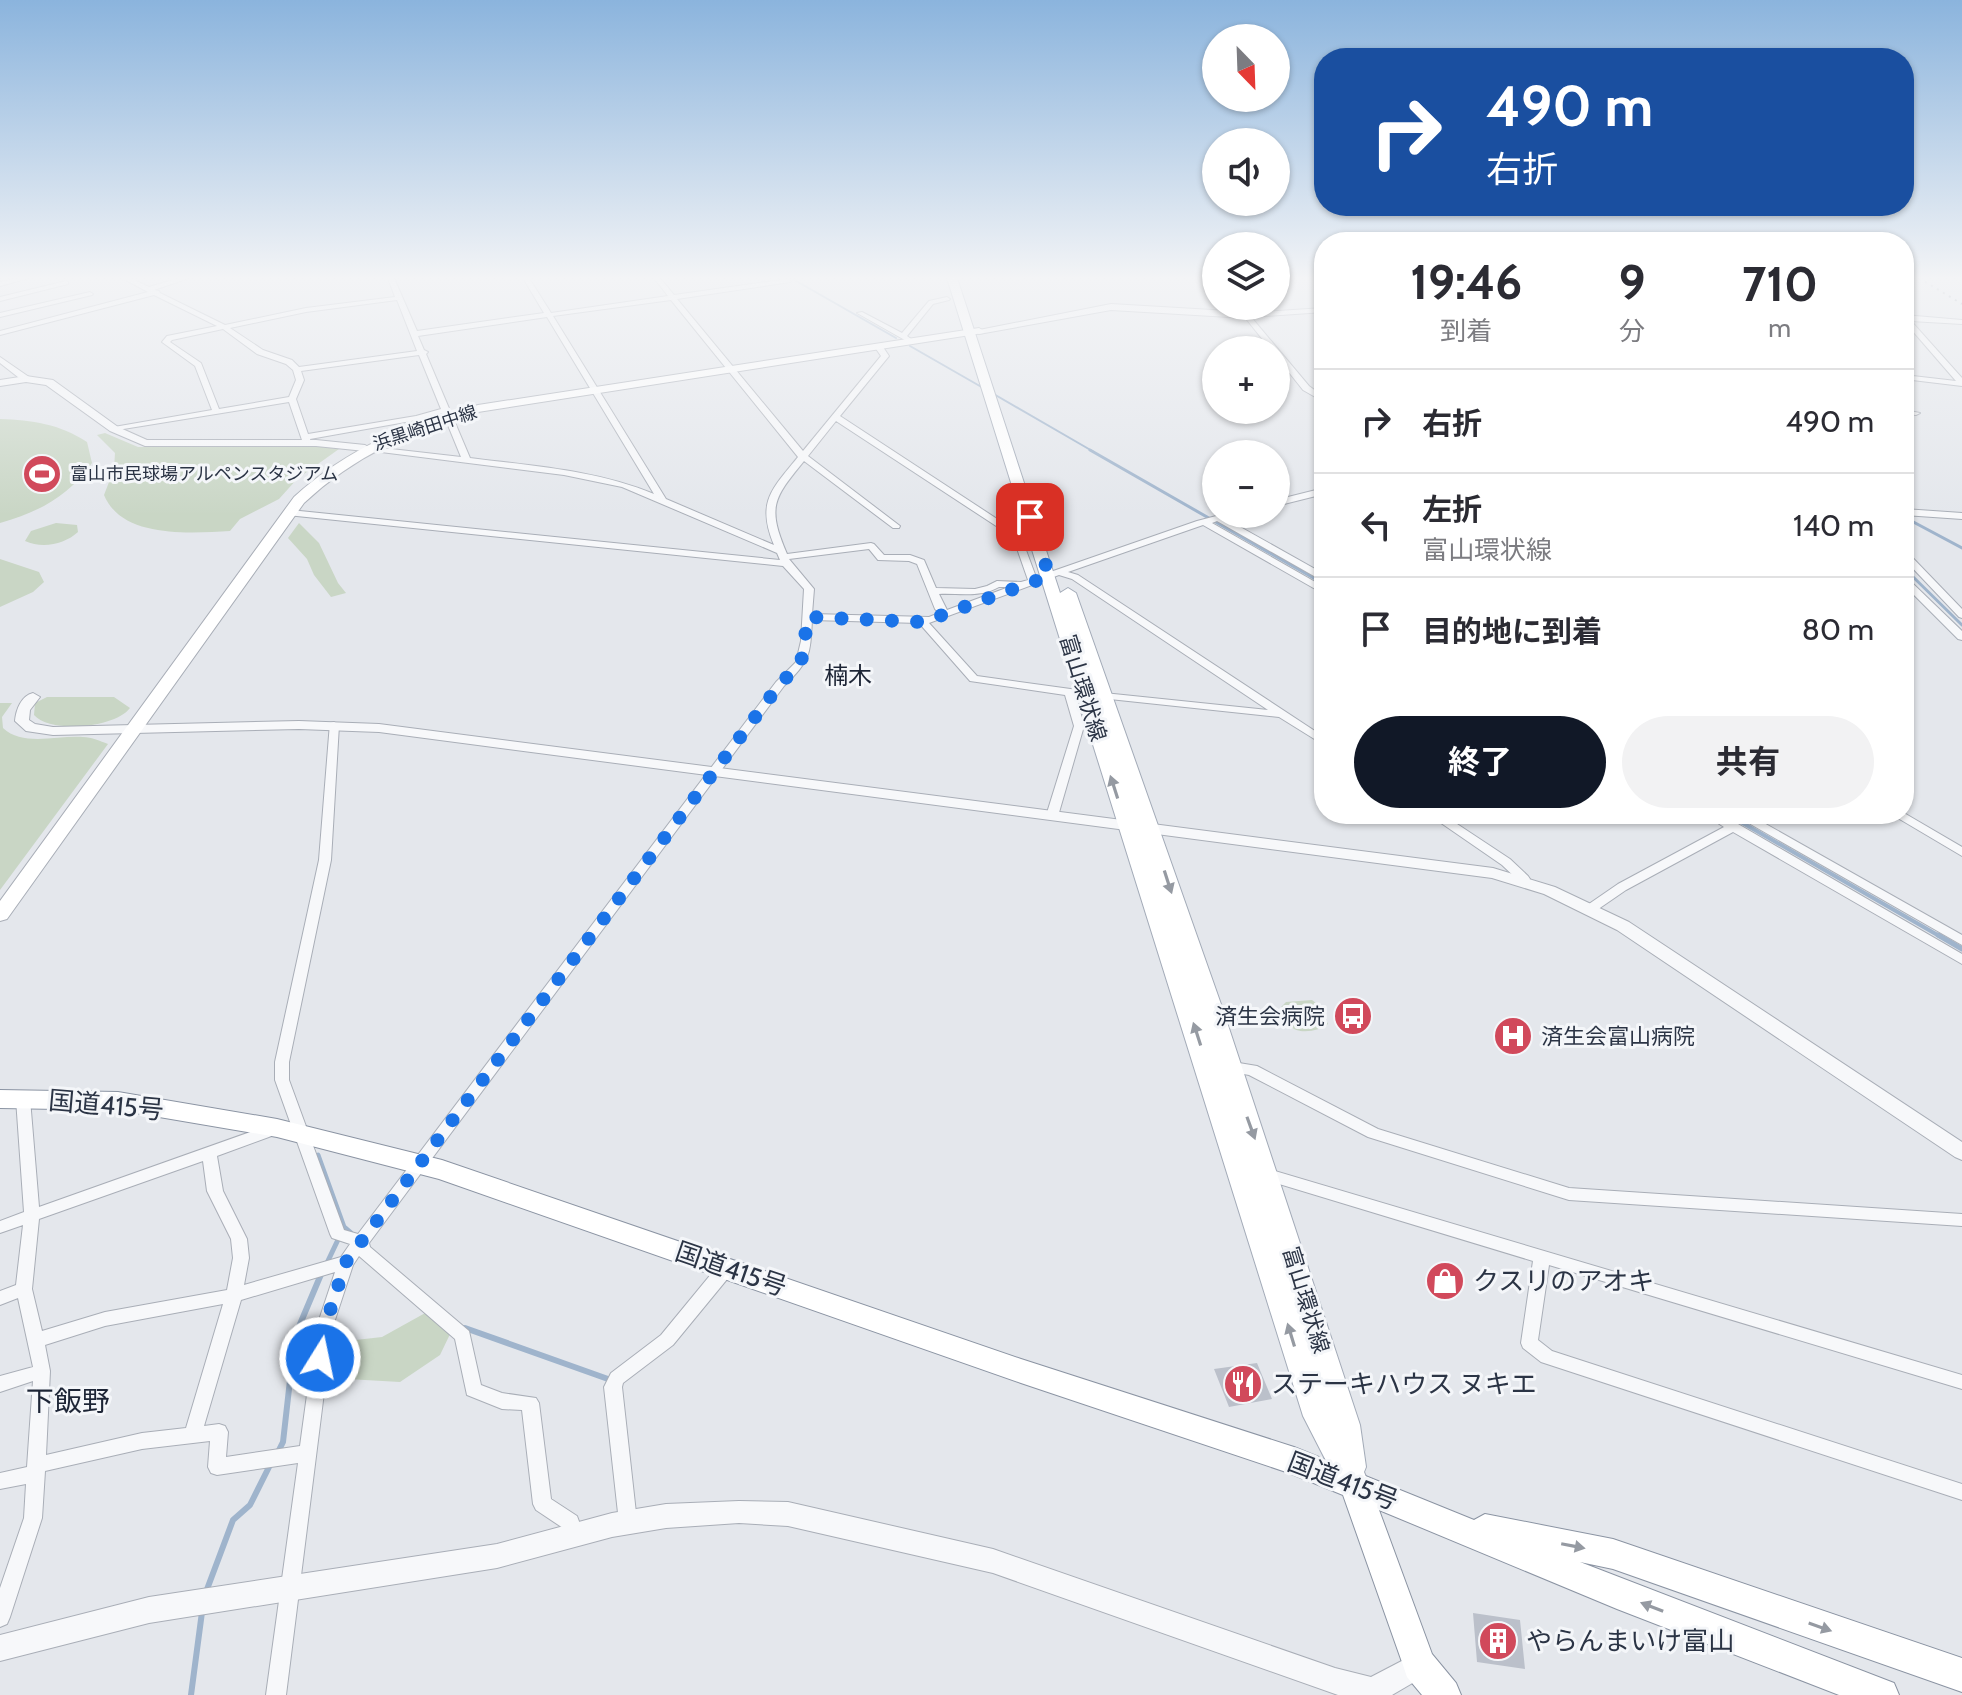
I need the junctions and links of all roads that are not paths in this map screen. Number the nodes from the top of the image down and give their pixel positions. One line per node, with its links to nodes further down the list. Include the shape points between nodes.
1 (187, 357): 24 (street, via 198,365)
2 (275, 357): 14 (street)
3 (386, 357): 14 (street)
4 (426, 357): 25 (street)
5 (574, 357): 21 (street)
6 (721, 357): 15 (street)
7 (807, 357): 15 (main road, 浜黒崎田中線)
8 (884, 357): 26 (street)
9 (982, 357): 45 (main road, 富山環状線)
10 (1939, 357): 13 (street)
11 (0, 359): 18 (street)
12 (1290, 368): 22 (street)
13 (1949, 368): 16 (street); 20 (street)
14 (297, 369): 23 (street, via 300,380)
15 (731, 369): 21 (main road, 浜黒崎田中線); 30 (street)
16 (1962, 369)
17 (1914, 378): 20 (street)
18 (26, 379): 19 (street); 27 (street, via 49,382)
19 (0, 383)
20 (1962, 383)
21 (595, 390): 25 (main road, 浜黒崎田中線); 34 (street)
22 (1314, 393)
23 (292, 399): 24 (street); 28 (street)
24 (216, 410): 27 (street)
25 (448, 413): 28 (street); 29 (main road, 浜黒崎田中線); 31 (street)
26 (835, 416): 30 (street); 45 (street, via 1017,536)
27 (114, 429): 28 (street, via 145,443)
28 (306, 440): 29 (street)
29 (365, 448): 31 (street); 35 (main road, 浜黒崎田中線, via 320,478)
30 (802, 456): 39 (street); 42 (street, via 769,508)
31 (466, 459): 34 (street, via 625,485)
32 (1314, 494): 33 (street)
33 (1290, 500)
34 (663, 502): 42 (street)
35 (290, 513): 42 (street); 59 (main road, 浜黒崎田中線)
36 (1914, 513): 37 (street)
37 (1962, 516)
38 (1202, 523): 45 (street)
39 (896, 526)
40 (1214, 528): 46 (street)
41 (1236, 528): 44 (street)
42 (783, 557): 49 (street, via 871,546 881,558 921,562); 52 (street, via 809,589)
43 (1914, 565): 51 (street)
44 (1314, 572)
45 (1047, 576): 47 (street); 55 (main road, 富山環状線); 57 (street, via 1075,577)
46 (1314, 585)
47 (1021, 586): 49 (street, via 1013,582 991,589); 50 (street)
48 (1914, 590): 54 (street)
49 (934, 591): 50 (street)
50 (945, 614): 53 (street)
51 (1962, 615)
52 (808, 617): 53 (street); 61 (street, via 801,663)
53 (923, 622): 55 (street, via 974,679)
54 (1962, 637)
55 (1086, 694): 57 (street); 62 (street); 68 (main road, 富山環状線, one-way to 55); 69 (main road, 富山環状線)
56 (33, 697): 59 (street, via 22,721 31,728)
57 (1282, 715): 60 (street)
58 (334, 725): 59 (street); 61 (street); 78 (street, via 325,860 282,1062)
59 (134, 730): 73 (main road, 浜黒崎田中線)
60 (1314, 736)
61 (716, 771): 62 (street); 81 (street)
62 (1052, 816): 68 (street)
63 (1449, 824): 71 (street)
64 (1729, 824): 72 (street)
65 (1742, 824): 75 (street)
66 (1743, 824): 74 (street)
67 (1914, 824): 70 (street)
68 (1129, 825): 69 (street); 76 (main road, 富山環状線, one-way to 68)
69 (1151, 829): 71 (street); 76 (main road, 富山環状線, one-way to 76)
70 (1962, 852)
71 (1524, 879): 72 (street)
72 (1590, 909): 79 (street)
73 (0, 915)
74 (1962, 941)
75 (1962, 960)
76 (1218, 1066): 82 (main road, 富山環状線, one-way to 82); 84 (street, via 1252,1070 1373,1133 1569,1194); 101 (main road, 富山環状線, one-way to 76, via 1318,1416)
77 (12, 1099): 78 (main road, 国道415号, via 118,1101); 83 (street)
78 (290, 1131): 80 (street); 81 (main road, 国道415号); 86 (street, via 338,1234)
79 (1962, 1152)
80 (209, 1153): 83 (street); 91 (street, via 215,1191 239,1239)
81 (417, 1163): 86 (street); 89 (main road, 国道415号)
82 (1268, 1175): 87 (street); 101 (main road, 富山環状線, via 1345,1425)
83 (32, 1214): 85 (street); 90 (street)
84 (1962, 1220)
85 (0, 1227)
86 (361, 1241): 88 (street); 105 (street, via 363,1250 463,1336 473,1390 502,1401 530,1403 542,1504 570,1522)
87 (1542, 1257): 95 (street); 102 (street, via 1529,1343 1547,1357)
88 (346, 1262): 91 (street); 98 (street, via 324,1329)
89 (727, 1267): 101 (main road, 国道415号); 104 (street, via 667,1340 617,1378 613,1387)
90 (24, 1289): 92 (street); 93 (street)
91 (234, 1295): 93 (street, via 105,1319); 97 (street)
92 (0, 1298)
93 (37, 1340): 94 (street)
94 (42, 1371): 96 (street); 99 (street)
95 (1962, 1382)
96 (0, 1384)
97 (193, 1435): 98 (street, via 219,1432 217,1467); 99 (street, via 142,1441)
98 (307, 1453): 106 (street)
99 (37, 1470): 100 (street); 107 (street, via 33,1518)
100 (0, 1481)
101 (1354, 1484): 103 (main road, 国道415号); 109 (main road)
102 (1962, 1492)
103 (1442, 1520): 110 (main road, 国道415号, one-way to 110, via 1613,1554); 114 (main road, 国道415号, one-way to 103)
104 (628, 1522): 105 (street); 111 (street, via 739,1512 788,1514 993,1561)
105 (575, 1535): 106 (street, via 497,1556)
106 (289, 1588): 108 (street, via 149,1610); 112 (street)
107 (0, 1617)
108 (0, 1648)
109 (1419, 1665): 111 (street, via 1373,1691); 113 (main road)
110 (1962, 1675)
111 (1331, 1688)
112 (276, 1695)
113 (1444, 1695)
114 (1882, 1695)

